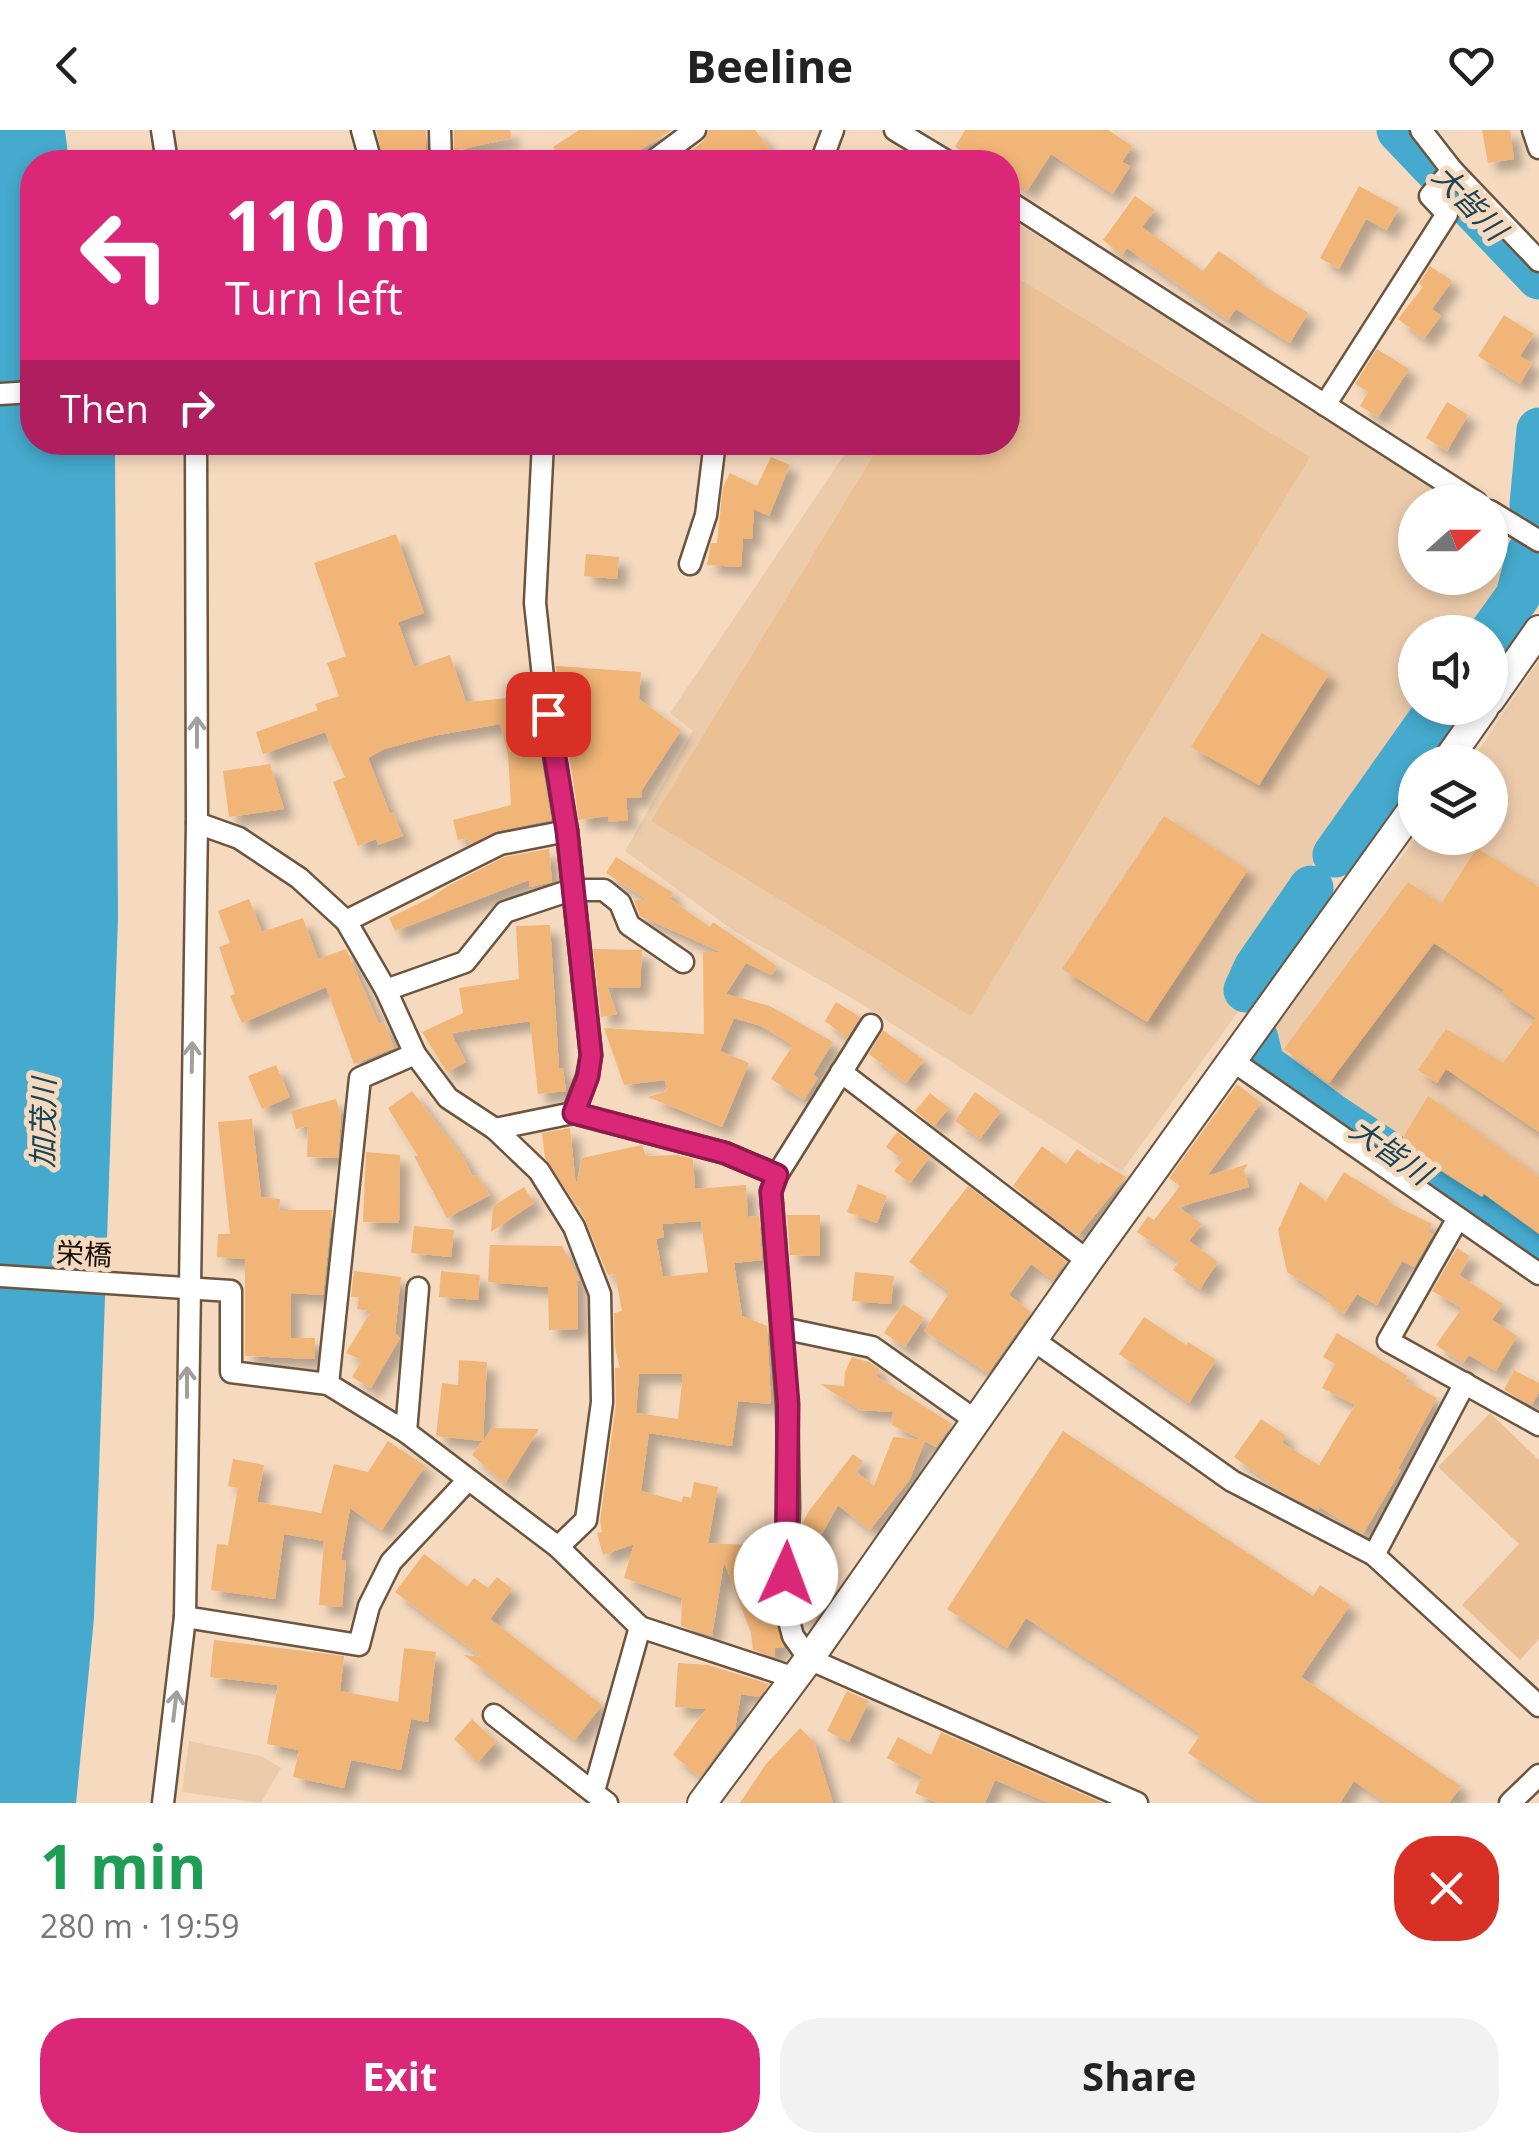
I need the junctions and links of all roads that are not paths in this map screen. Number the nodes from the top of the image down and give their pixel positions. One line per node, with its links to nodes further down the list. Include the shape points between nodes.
1 (695, 130): 6 (street)
2 (895, 130): 7 (street)
3 (1420, 130): 8 (street)
4 (1533, 130): 5 (street)
5 (1539, 148)
6 (668, 150)
7 (928, 150)
8 (1452, 170): 10 (street); 11 (street, via 1430,196 1446,214)
9 (1020, 209): 11 (street)
10 (1539, 261)
11 (1324, 405): 15 (street)
12 (196, 455): 21 (street, one-way to 12)
13 (542, 455): 23 (street, via 535,603)
14 (713, 455): 18 (street, via 706,515)
15 (1449, 485)
16 (1508, 523): 17 (street)
17 (1539, 541)
18 (690, 564)
19 (1539, 630): 20 (street)
20 (1508, 674)
21 (197, 824): 25 (street, via 240,838); 39 (street, one-way to 21)
22 (1398, 830): 30 (street)
23 (567, 831): 24 (street); 25 (street, via 500,844)
24 (571, 890): 26 (street, via 604,890 620,903 629,925); 27 (street, via 505,912 466,962); 32 (street, via 591,1055)
25 (346, 921): 27 (street)
26 (682, 962)
27 (386, 990): 29 (street)
28 (871, 1025): 31 (street)
29 (414, 1054): 33 (street, via 448,1098); 44 (street, via 360,1078)
30 (1233, 1061): 35 (street); 36 (street)
31 (841, 1072): 34 (street); 36 (street)
32 (574, 1113): 33 (street); 34 (street, via 725,1153)
33 (496, 1129): 49 (street, via 539,1171 574,1227 600,1294 602,1402 586,1520)
34 (777, 1175): 41 (street, via 771,1192)
35 (1458, 1218): 37 (street); 43 (street, via 1388,1340)
36 (1088, 1261): 42 (street)
37 (1539, 1274)
38 (0, 1276): 39 (street, 栄橋)
39 (188, 1288): 44 (street, 栄橋, via 230,1292 231,1372); 51 (street, one-way to 39)
40 (418, 1288): 47 (street)
41 (782, 1328): 45 (street, via 872,1348); 53 (street, via 789,1508 784,1606)
42 (1032, 1339): 45 (street); 50 (street, via 1232,1481)
43 (1465, 1383): 46 (street); 50 (street)
44 (328, 1384): 47 (street)
45 (975, 1420): 53 (street)
46 (1539, 1425)
47 (406, 1432): 48 (street)
48 (468, 1480): 49 (street); 51 (street, via 391,1562 359,1645)
49 (558, 1547): 52 (street)
50 (1374, 1556): 54 (street)
51 (185, 1617): 58 (street, one-way to 51)
52 (640, 1626): 53 (street); 57 (street)
53 (802, 1668): 59 (street); 60 (street)
54 (1539, 1706)
55 (494, 1714): 57 (street)
56 (1539, 1776): 61 (street)
57 (601, 1797)
58 (163, 1803)
59 (702, 1803)
60 (1137, 1803)
61 (1510, 1803)

